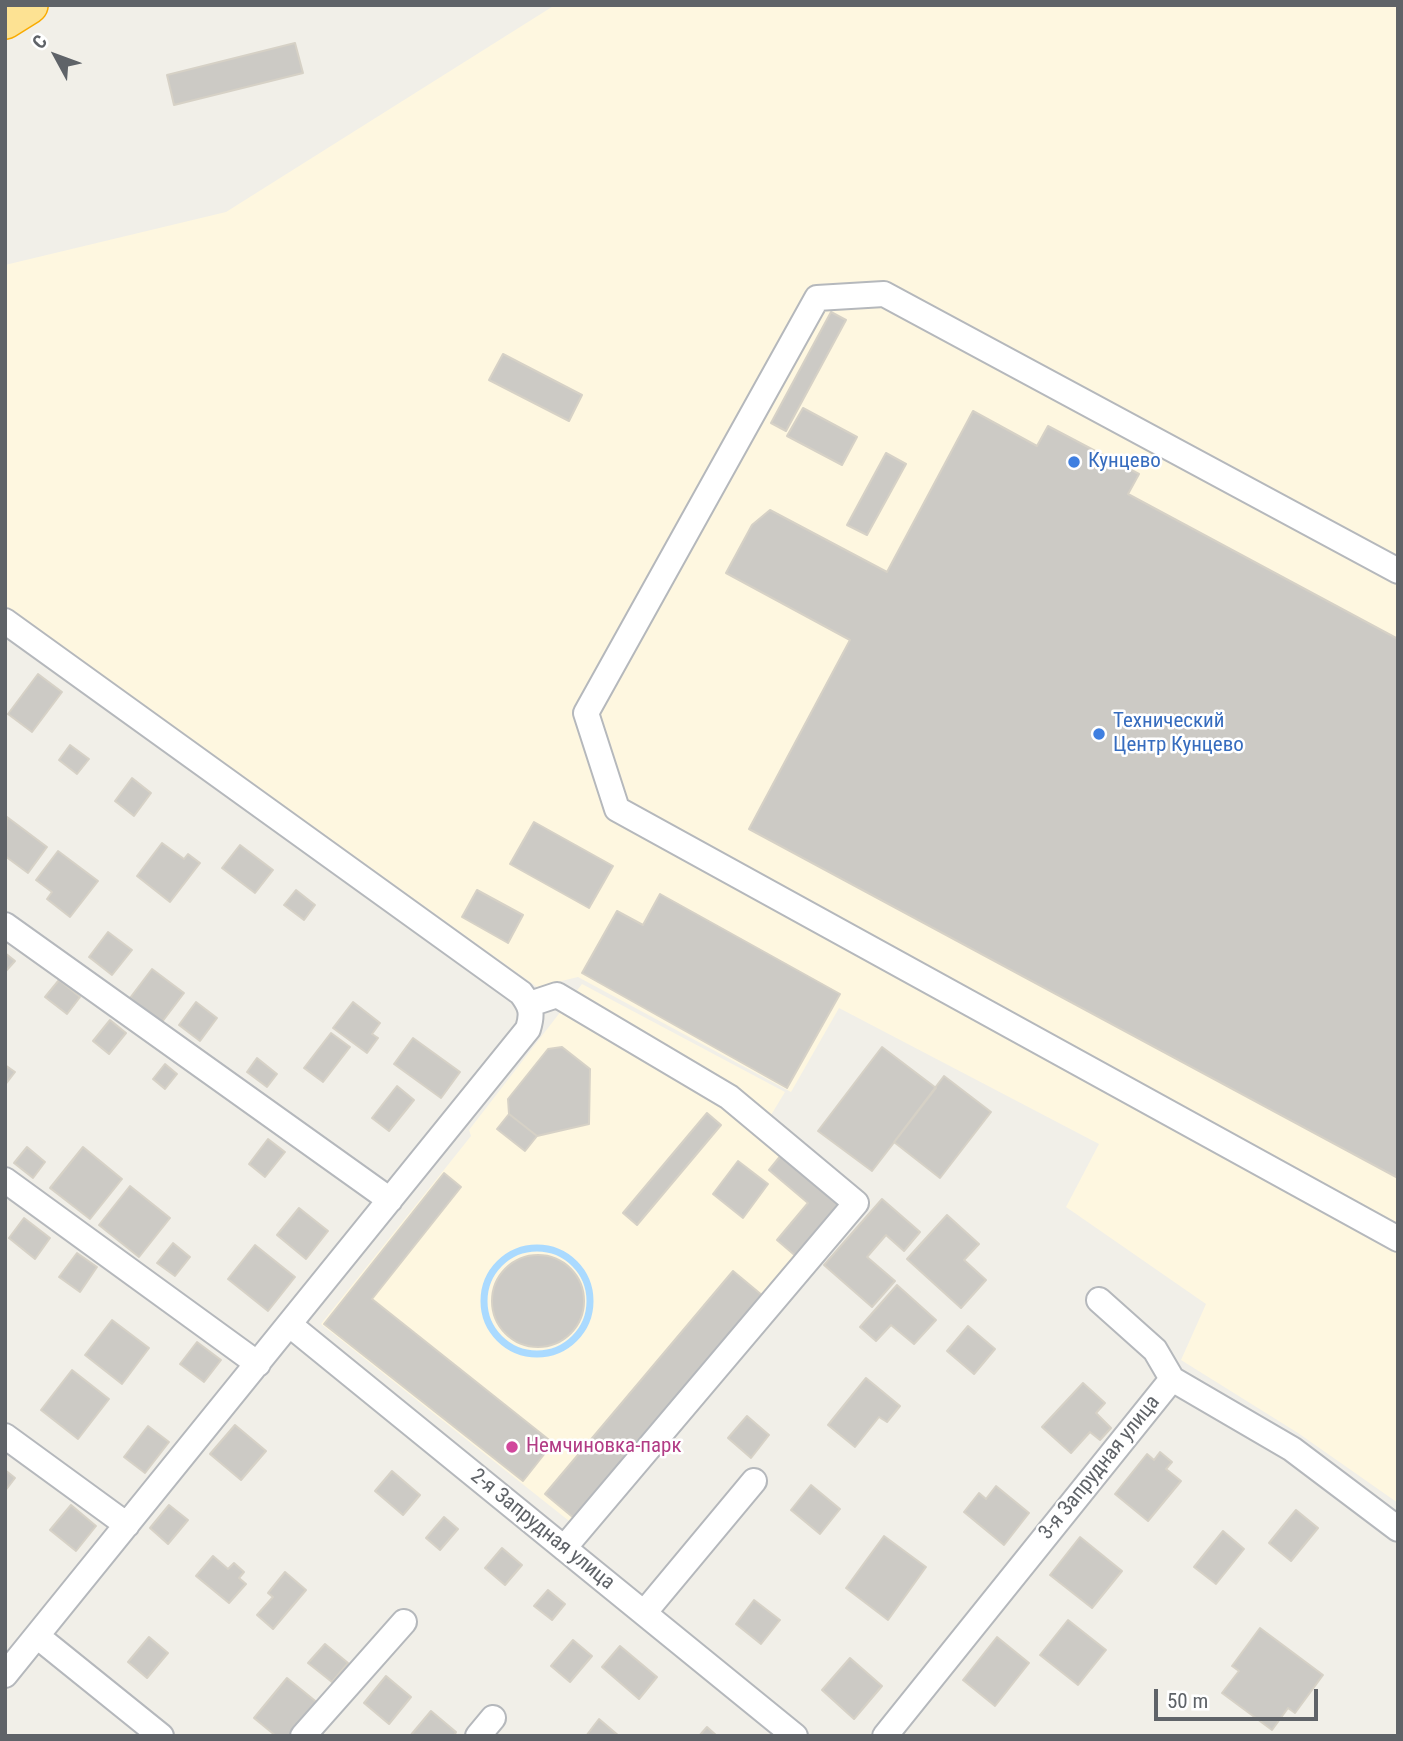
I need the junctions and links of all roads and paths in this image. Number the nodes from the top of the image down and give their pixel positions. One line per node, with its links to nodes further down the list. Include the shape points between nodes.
1 (29, 5): 2 (highway)
2 (5, 20)
3 (1398, 571): 9 (street, via 884,294 817,298 586,713 617,809)
4 (5, 621): 6 (street, via 521,993)
5 (5, 925): 8 (street)
6 (529, 1017): 8 (street); 18 (street, via 557,995 729,1097 856,1203)
7 (5, 1180): 12 (street)
8 (390, 1200): 11 (street)
9 (1398, 1239)
10 (1099, 1300): 13 (street, via 1155,1350)
11 (289, 1325): 12 (street); 18 (street, 2-я Запрудная улица)
12 (258, 1364): 16 (street)
13 (1172, 1379): 17 (street, 3-я Запрудная улица, via 1292,1449); 26 (street, 3-я Запрудная улица)
14 (5, 1436): 16 (street)
15 (754, 1481): 19 (street)
16 (127, 1525): 21 (street)
17 (1398, 1529)
18 (564, 1548): 19 (street, 2-я Запрудная улица)
19 (644, 1613): 25 (street, 2-я Запрудная улица)
20 (404, 1622): 24 (street)
21 (37, 1636): 22 (street); 23 (street)
22 (5, 1675)
23 (161, 1736)
24 (303, 1736)
25 (795, 1736)
26 (885, 1736)

